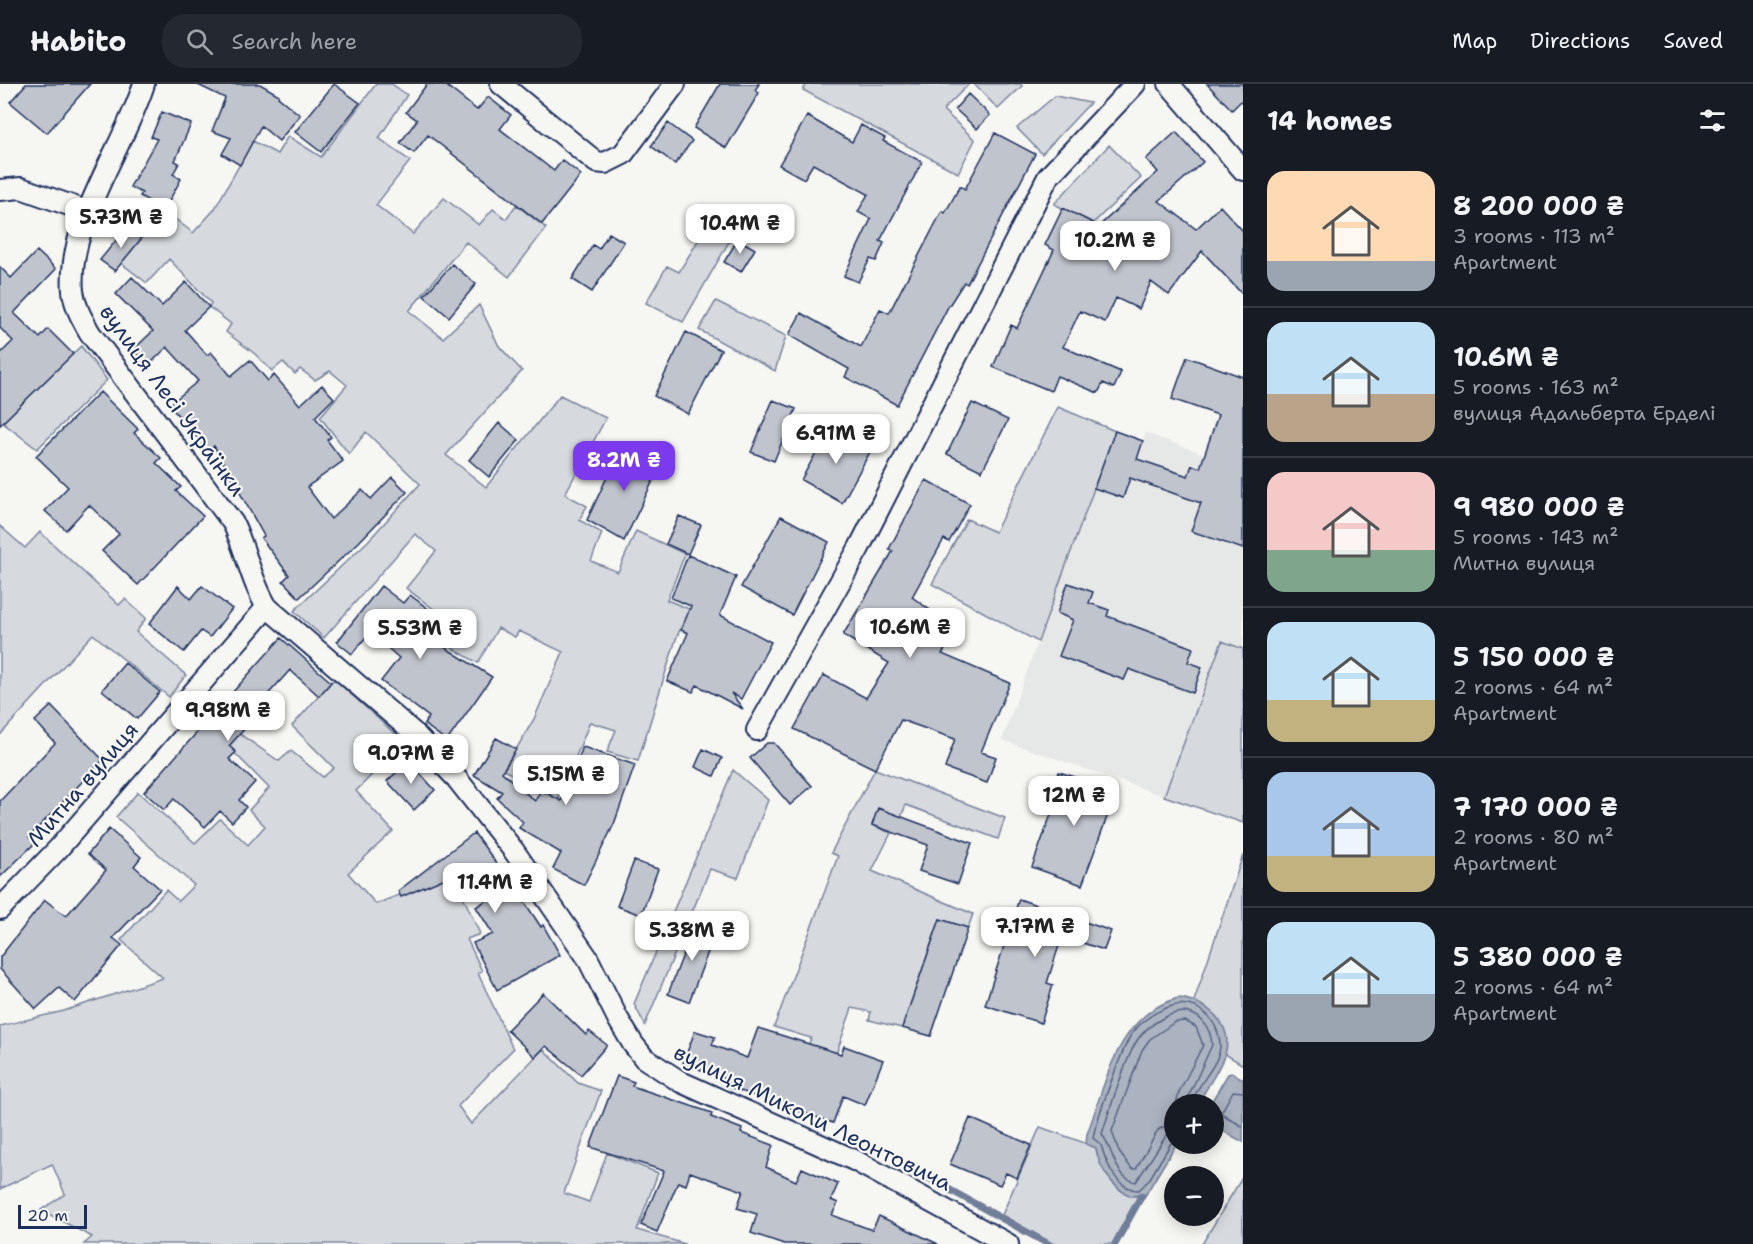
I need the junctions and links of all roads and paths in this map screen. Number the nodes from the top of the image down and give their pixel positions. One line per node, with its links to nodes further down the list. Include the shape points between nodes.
1 (144, 84): 8 (street, вулиця Лесі Українки)
2 (501, 84): 3 (street, via 596,162 605,163 623,154)
3 (675, 84)
4 (1135, 84): 10 (street, via 1048,177 859,548)
5 (1169, 84): 6 (street)
6 (1243, 170)
7 (0, 190): 8 (street, via 21,188)
8 (88, 212): 9 (street, вулиця Лесі Українки, via 73,274 79,314 233,523 245,547 258,593)
9 (267, 607): 11 (street, Митна вулиця, via 58,849); 12 (street, вулиця Миколи Леонтовича, via 414,734 465,788 587,957 618,1019 644,1058 681,1082 879,1172)
10 (757, 730)
11 (0, 909)
12 (1008, 1244)

